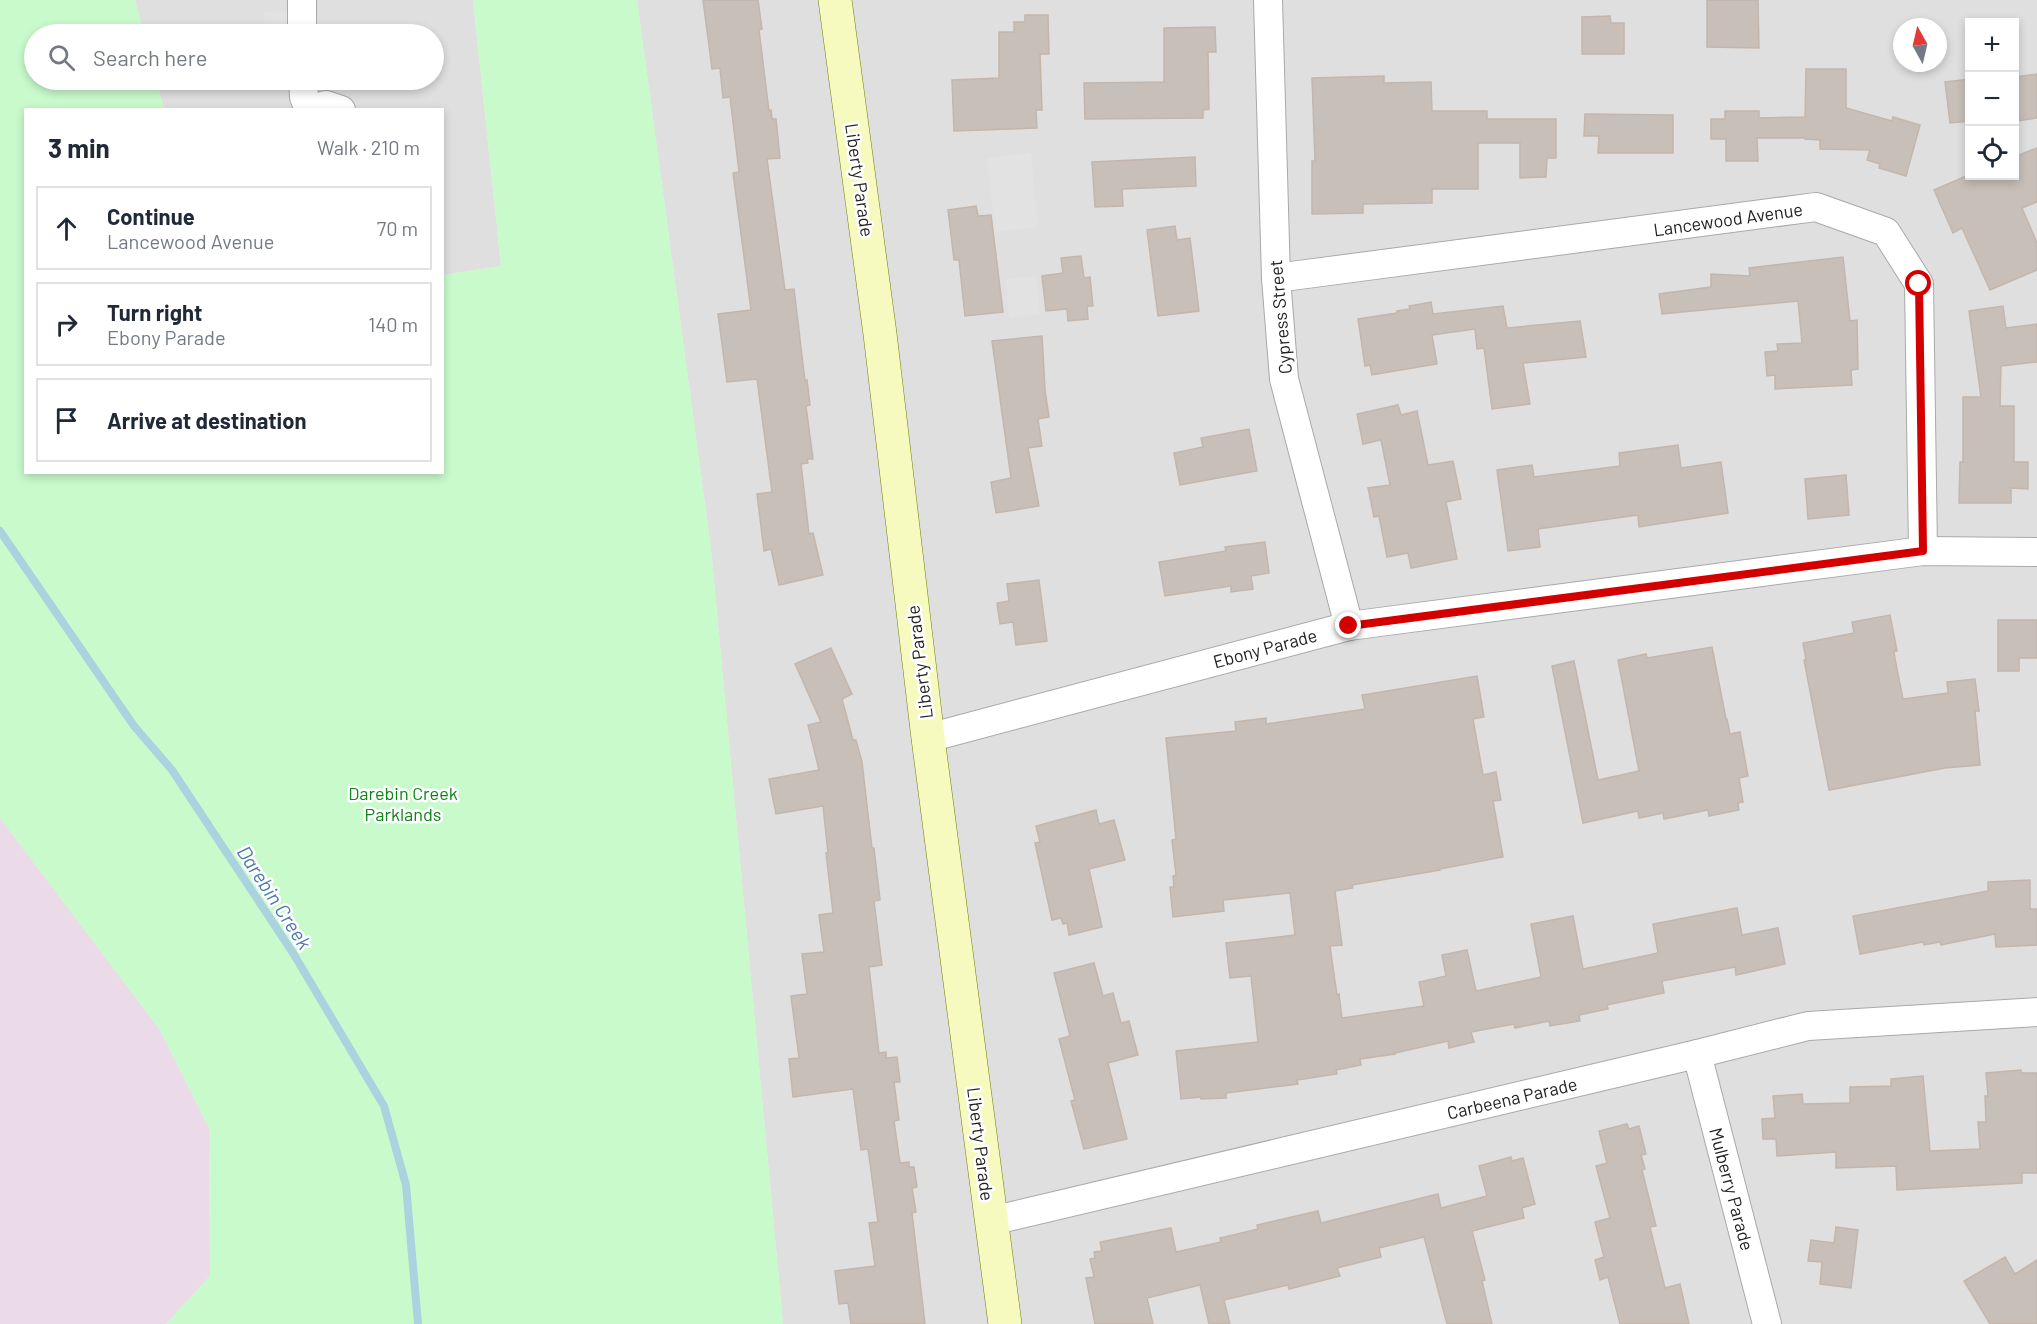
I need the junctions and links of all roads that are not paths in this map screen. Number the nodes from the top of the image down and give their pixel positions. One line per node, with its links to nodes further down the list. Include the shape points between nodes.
1 (302, 0): 4 (street)
2 (836, 0): 13 (street, Liberty Parade)
3 (1268, 0): 9 (street, Cypress Street)
4 (302, 24)
5 (304, 90): 6 (street)
6 (309, 108)
7 (313, 108): 8 (street)
8 (335, 108)
9 (1276, 278): 10 (street, Lancewood Avenue, via 1816,207 1886,232 1919,284); 12 (street, Cypress Street, via 1284,379)
10 (1923, 551): 11 (street, Ebony Parade); 12 (street, Ebony Parade)
11 (2037, 552)
12 (1349, 626): 13 (street, Ebony Parade)
13 (928, 738): 16 (street, Liberty Parade)
14 (2037, 1012): 15 (street, Carbeena Parade, via 1808,1026)
15 (1696, 1054): 16 (street, Carbeena Parade); 18 (street, Mulberry Parade)
16 (991, 1221): 17 (street, Liberty Parade)
17 (1005, 1324)
18 (1767, 1324)

